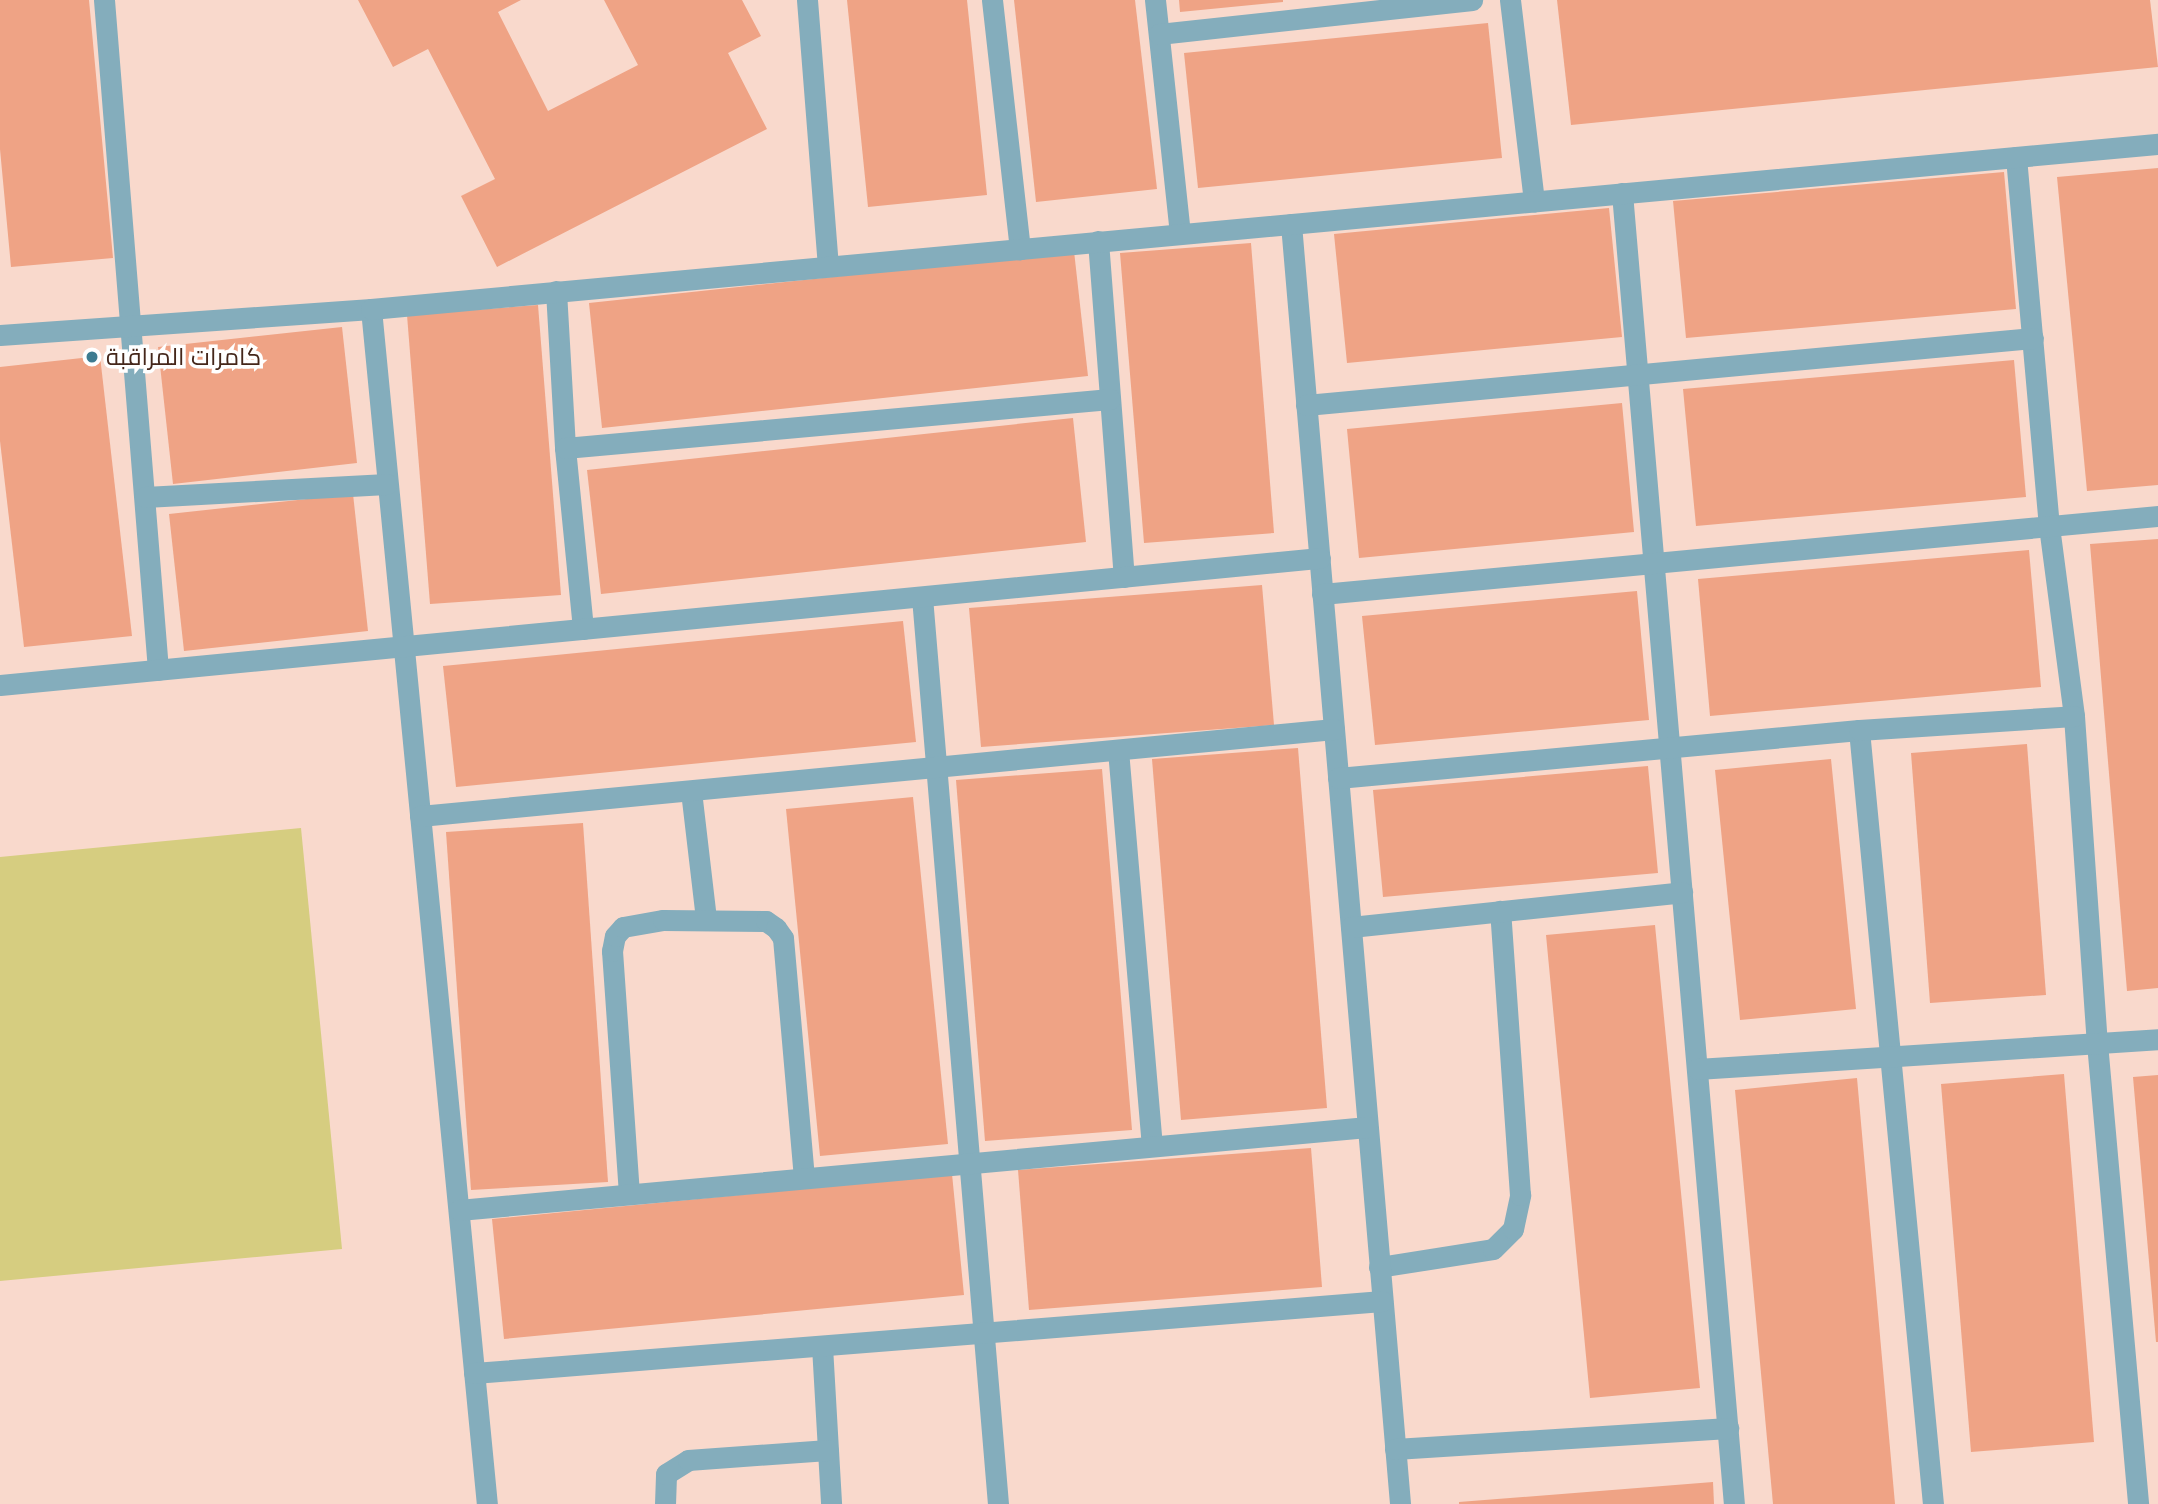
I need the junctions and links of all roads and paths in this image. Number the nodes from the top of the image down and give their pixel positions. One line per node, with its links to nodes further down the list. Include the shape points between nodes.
1 (104, 0): 19 (street)
2 (807, 0): 16 (street)
3 (992, 0): 15 (street)
4 (1155, 0): 7 (street)
5 (1472, 0): 7 (street)
6 (1510, 0): 11 (street)
7 (1159, 34): 13 (street)
8 (2158, 144): 9 (street)
9 (2016, 157): 10 (street); 21 (street)
10 (1622, 193): 11 (street); 22 (street)
11 (1534, 202): 12 (street)
12 (1291, 224): 13 (street); 24 (street)
13 (1180, 234): 14 (street)
14 (1098, 242): 15 (street); 23 (street)
15 (1020, 249): 16 (street)
16 (828, 266): 17 (street)
17 (556, 291): 18 (street); 25 (street)
18 (371, 309): 19 (street); 26 (street)
19 (129, 325): 20 (street); 27 (street)
20 (0, 335)
21 (2032, 338): 22 (street); 29 (street)
22 (1637, 375): 24 (street); 31 (street)
23 (1110, 399): 25 (street); 32 (street)
24 (1306, 405): 30 (street)
25 (565, 448): 35 (street)
26 (387, 484): 27 (street); 36 (street)
27 (145, 497): 37 (street)
28 (2158, 516): 29 (street)
29 (2049, 526): 31 (street); 39 (street)
30 (1320, 558): 32 (street); 33 (street)
31 (1654, 563): 33 (street); 42 (street)
32 (1124, 577): 34 (street)
33 (1322, 594): 40 (street)
34 (922, 597): 35 (street); 44 (street)
35 (583, 629): 36 (street)
36 (403, 646): 37 (street); 47 (street)
37 (158, 670): 38 (street)
38 (0, 685)
39 (2074, 716): 41 (street); 53 (street)
40 (1334, 729): 43 (street); 45 (street)
41 (1858, 730): 42 (street); 54 (street)
42 (1669, 747): 45 (street); 48 (street)
43 (1118, 750): 44 (street); 57 (street)
44 (937, 767): 46 (street); 58 (street)
45 (1338, 778): 51 (street)
46 (691, 791): 47 (street); 50 (street)
47 (420, 816): 61 (street)
48 (1682, 892): 49 (street); 55 (street)
49 (1500, 911): 51 (street); 62 (street, via 1520,1195 1513,1229 1493,1249)
50 (706, 919): 59 (street, via 766,921 783,938); 60 (street, via 623,927 615,936 612,951)
51 (1351, 927): 56 (street)
52 (2158, 1038): 53 (street)
53 (2096, 1043): 54 (street); 77 (street)
54 (1890, 1057): 55 (street); 76 (street)
55 (1697, 1069): 67 (street)
56 (1367, 1127): 57 (street); 62 (street)
57 (1152, 1146): 58 (street)
58 (970, 1163): 59 (street); 64 (street)
59 (804, 1178): 60 (street)
60 (629, 1195): 61 (street)
61 (459, 1210): 66 (street)
62 (1379, 1267): 63 (street)
63 (1382, 1301): 64 (street); 68 (street)
64 (984, 1333): 65 (street); 73 (street)
65 (822, 1346): 66 (street); 69 (street)
66 (474, 1373): 70 (street)
67 (1728, 1428): 68 (street); 75 (street)
68 (1395, 1449): 74 (street)
69 (828, 1450): 71 (street, via 688,1460 666,1474); 72 (street)
70 (487, 1504)
71 (665, 1504)
72 (831, 1504)
73 (998, 1504)
74 (1400, 1504)
75 (1734, 1504)
76 (1933, 1504)
77 (2138, 1504)

